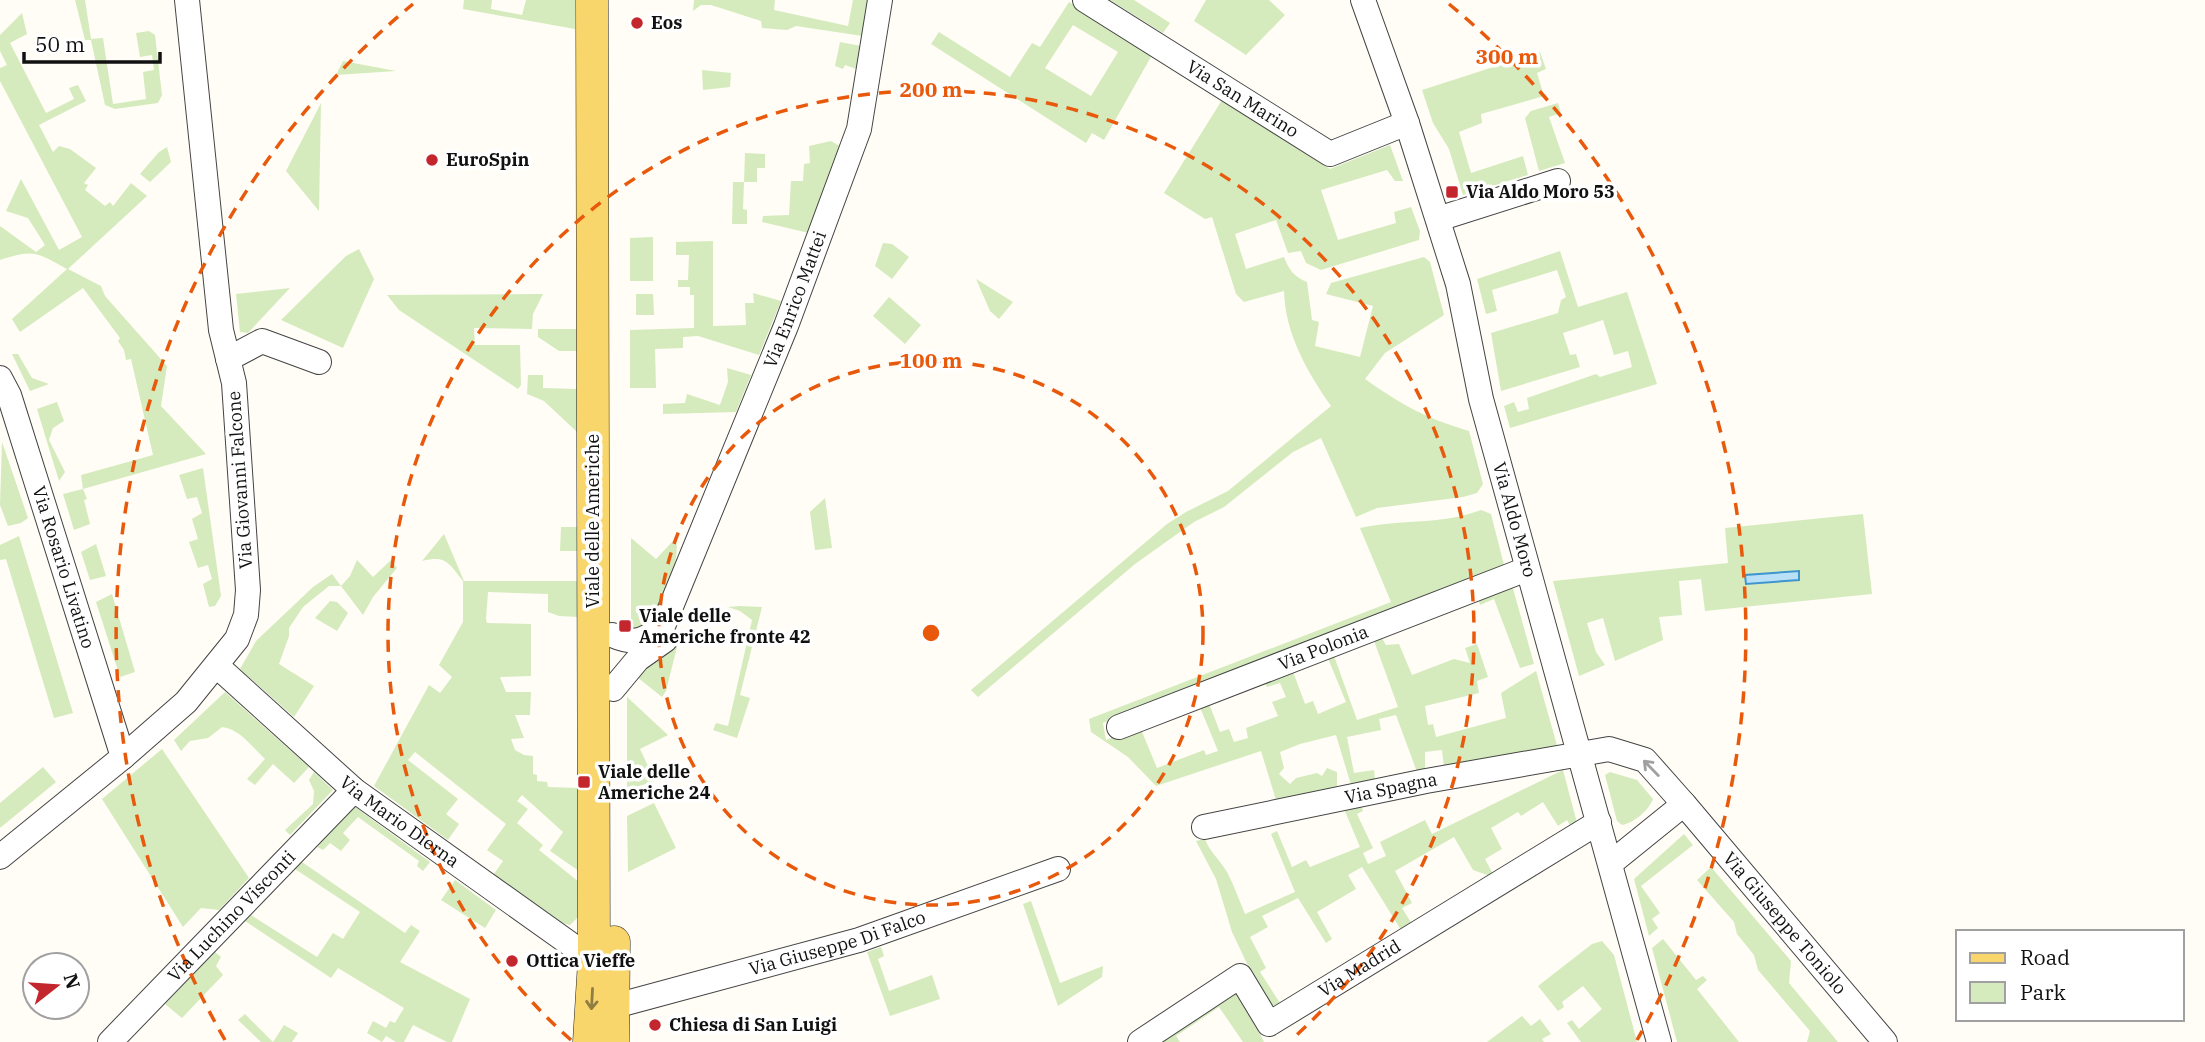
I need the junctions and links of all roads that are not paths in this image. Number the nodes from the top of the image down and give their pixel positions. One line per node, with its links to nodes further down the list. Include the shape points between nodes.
1 (187, 0): 10 (street, Via Giovanni Falcone, via 221,330)
2 (592, 0): 28 (main road, Viale delle Americhe)
3 (611, 0): 15 (main road, Viale delle Americhe)
4 (880, 0): 14 (street, Via Enrico Mattei, via 859,129 786,326)
5 (1085, 0): 7 (street, Via San Marino, via 1330,154)
6 (1363, 0): 7 (street, Via Aldo Moro)
7 (1407, 123): 9 (street, Via Aldo Moro)
8 (1559, 180): 9 (street)
9 (1438, 219): 13 (street, Via Aldo Moro)
10 (228, 359): 11 (street, via 262,341); 16 (street, Via Giovanni Falcone, via 234,383 248,590 246,615 237,639)
11 (319, 362)
12 (3, 390): 20 (street, Via Rosario Livatino)
13 (1527, 569): 18 (street, Via Polonia); 19 (street, Via Aldo Moro)
14 (678, 589): 15 (street, Via Enrico Mattei, via 663,626 650,636 627,641); 17 (street, via 679,613 665,640 638,659)
15 (612, 635): 17 (main road, Viale delle Americhe)
16 (217, 666): 20 (street, Via Giovanni Falcone, via 186,702); 21 (street, Via Mario Dierna)
17 (613, 689): 29 (main road, Viale delle Americhe)
18 (1119, 727)
19 (1579, 754): 22 (street, Via Spagna, one-way to 19, via 1644,760 1609,748); 23 (street, Via Aldo Moro); 24 (street, Via Spagna)
20 (123, 757): 25 (street, Via Giovanni Falcone)
21 (354, 790): 28 (street, Via Mario Dierna); 30 (street, Via Luchino Visconti)
22 (1684, 804): 26 (street); 35 (street, Via Giuseppe Toniolo)
23 (1599, 822): 26 (street, Via Aldo Moro); 33 (street, Via Madrid, via 1269,1024 1240,975)
24 (1203, 827)
25 (0, 857)
26 (1611, 863): 34 (street, Via Aldo Moro)
27 (1058, 869): 29 (street, Via Giuseppe Di Falco, via 859,940)
28 (594, 961): 31 (main road, Viale delle Americhe, one-way to 31)
29 (615, 1006): 32 (main road, Viale delle Americhe)
30 (110, 1042)
31 (589, 1042)
32 (613, 1042)
33 (1140, 1042)
34 (1660, 1042)
35 (1885, 1042)

